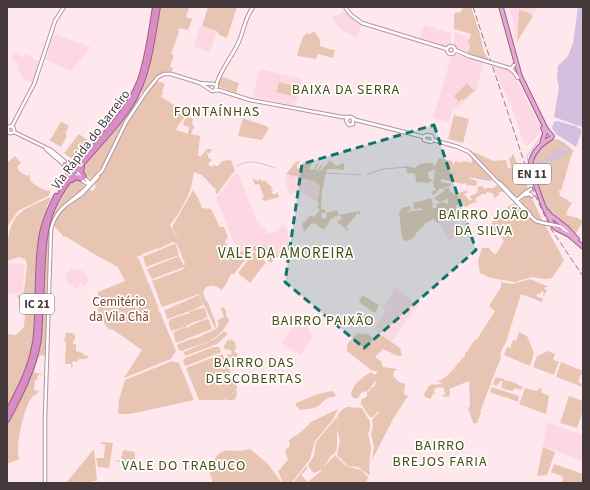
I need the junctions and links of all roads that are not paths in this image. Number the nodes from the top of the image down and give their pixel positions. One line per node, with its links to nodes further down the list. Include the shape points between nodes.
1 (64, 7): 24 (main road, via 55,21 33,86)
2 (155, 7): 33 (highway, Via Rápida do Barreiro / IC 21, via 137,87 122,112)
3 (158, 7): 33 (highway, Via Rápida do Barreiro / IC 21, via 148,62 140,88 125,114)
4 (253, 7): 11 (main road, via 248,14 240,40)
5 (345, 7): 7 (main road, via 360,22)
6 (500, 7): 9 (main road); 27 (main road, via 520,76)
7 (447, 49): 8 (main road, via 452,46); 8 (main road, via 450,54)
8 (455, 51): 10 (main road, bridge)
9 (514, 65): 10 (main road); 12 (main road)
10 (509, 68): 12 (main road)
11 (220, 75): 14 (main road); 15 (main road)
12 (518, 78): 28 (main road)
13 (200, 83): 14 (main road); 16 (main road); 36 (main road, via 171,74 158,77 126,122)
14 (212, 84): 15 (main road); 16 (main road)
15 (216, 86): 17 (main road); 18 (main road)
16 (209, 88): 18 (main road)
17 (222, 90): 18 (main road); 19 (main road, via 250,100)
18 (215, 91)
19 (342, 117): 20 (main road); 21 (main road)
20 (350, 118): 21 (main road); 22 (main road); 23 (main road, via 354,121)
21 (346, 120): 23 (main road, via 348,125)
22 (358, 121): 23 (main road); 29 (main road)
23 (353, 124)
24 (12, 126): 25 (main road); 26 (main road)
25 (7, 128): 26 (main road, via 9,133)
26 (14, 132): 34 (main road, via 51,150)
27 (550, 133): 28 (main road, via 546,133); 31 (main road, via 552,137)
28 (545, 136): 31 (main road); 32 (main road)
29 (424, 137): 30 (main road, via 427,135); 30 (main road, via 427,141)
30 (434, 140): 37 (main road, via 467,151)
31 (549, 140): 32 (main road)
32 (540, 146): 51 (main road, EN 11, via 531,158 530,168)
33 (84, 160): 34 (highway, via 74,165); 35 (highway, Via Rápida do Barreiro / IC 21); 38 (highway, via 81,170)
34 (66, 163): 35 (main road); 40 (highway, via 69,171)
35 (75, 171): 38 (main road); 40 (highway, Via Rápida do Barreiro / IC 21); 49 (highway, Via Rápida do Barreiro / IC 21)
36 (102, 171): 39 (main road); 42 (main road)
37 (491, 175): 45 (main road); 48 (main road)
38 (83, 179): 41 (main road); 42 (main road); 43 (main road, via 86,186); 49 (highway, via 74,178)
39 (94, 179): 41 (main road); 42 (main road)
40 (66, 180): 56 (highway, Via Rápida do Barreiro / IC 21, via 49,209 42,231 36,335 23,383)
41 (88, 180): 42 (main road)
42 (90, 184): 43 (main road); 50 (main road, via 80,196)
43 (84, 190): 50 (main road)
44 (530, 190): 46 (main road)
45 (513, 196): 46 (main road); 48 (main road)
46 (522, 196): 47 (main road); 48 (main road); 52 (main road, via 521,202)
47 (532, 196)
48 (516, 200): 52 (main road); 53 (main road)
49 (56, 202): 57 (highway, Via Rápida do Barreiro / IC 21, via 47,225 43,247 37,350 25,385)
50 (65, 205): 58 (main road, via 54,221 51,231)
51 (542, 205): 54 (main road, EN 11, via 550,216 564,225); 54 (main road, EN 11, via 556,230)
52 (524, 207): 53 (main road)
53 (536, 221): 54 (main road, bridge, via 565,228)
54 (573, 236): 55 (main road, EN 11)
55 (583, 246)
56 (7, 413)
57 (7, 420)
58 (45, 483)

